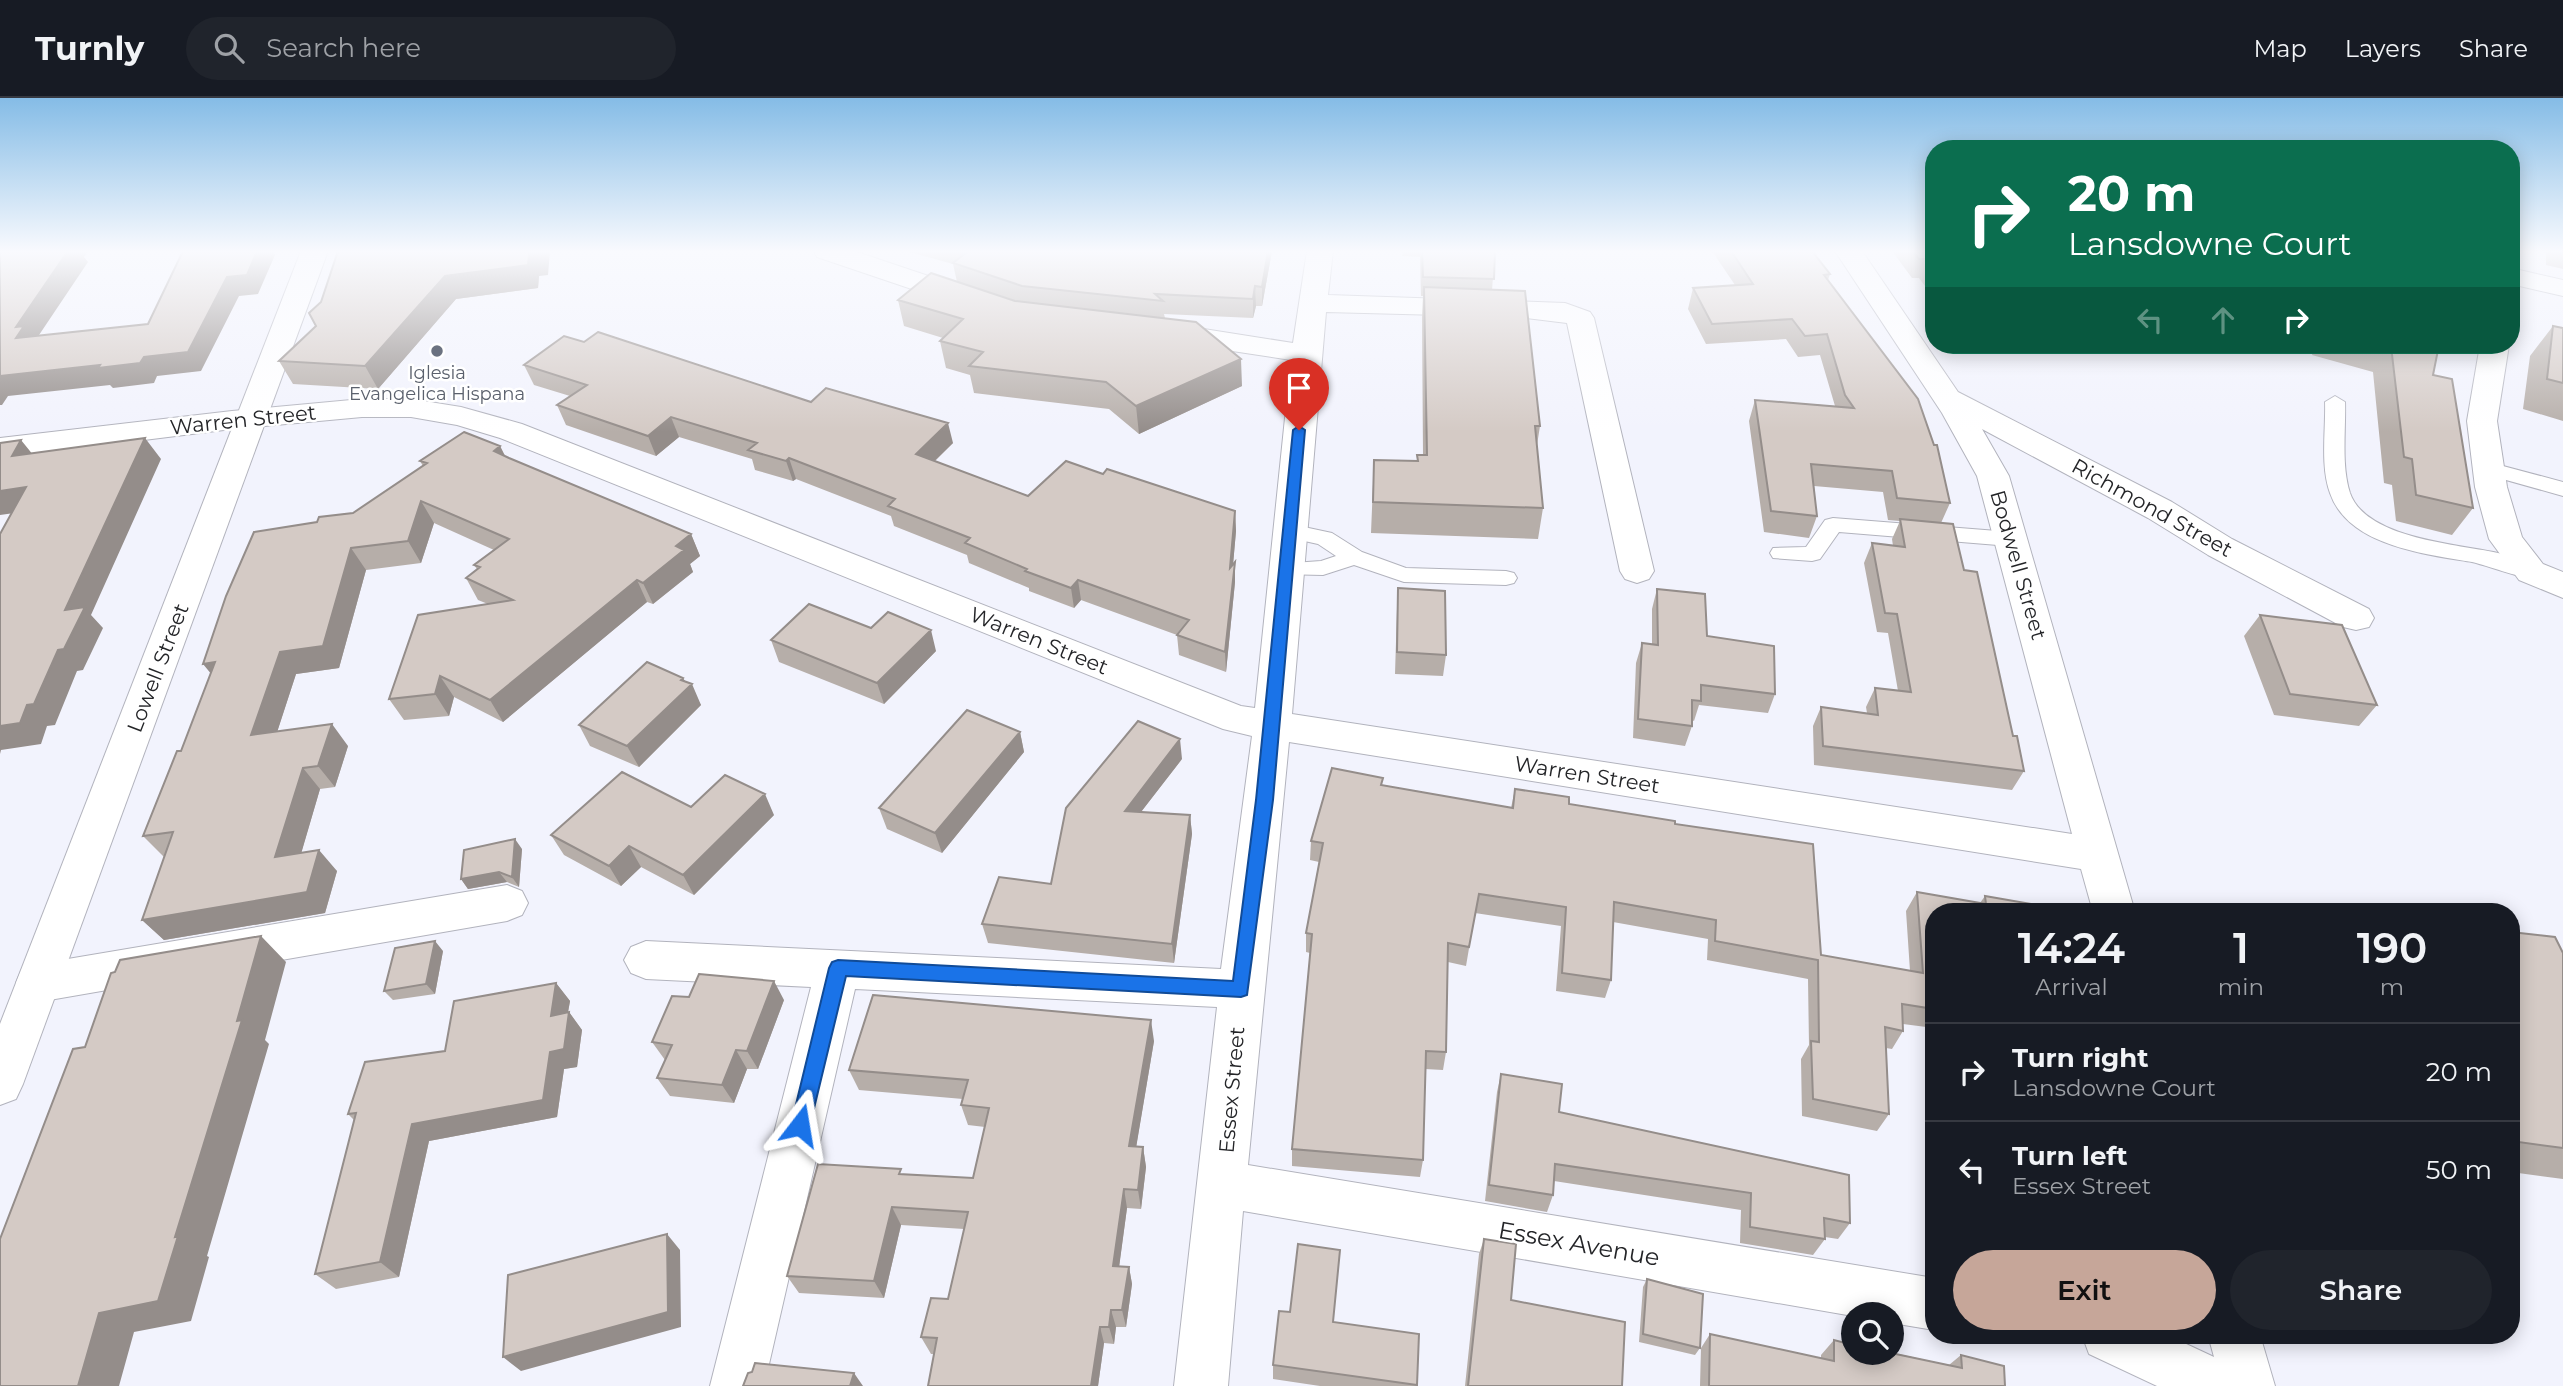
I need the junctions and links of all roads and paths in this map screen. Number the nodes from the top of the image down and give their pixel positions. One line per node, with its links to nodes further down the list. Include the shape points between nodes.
1 (292, 311): 10 (street, Lowell Street)
2 (1314, 311): 6 (street, Essex Street)
3 (1549, 311): 18 (street, via 1580,318)
4 (1889, 311): 8 (street, Bodwell Street)
5 (1140, 329): 6 (street)
6 (1306, 354): 15 (street, Essex Street)
7 (2493, 354): 12 (street, via 2482,421)
8 (1948, 398): 14 (street, Bodwell Street, via 1993,476); 22 (street, Richmond Street)
9 (2335, 402): 19 (lane, via 2341,494 2353,516 2418,544)
10 (252, 418): 11 (street, Warren Street); 23 (street, Warren Street, via 411,408 511,431 1236,719); 29 (street, Lowell Street)
11 (0, 448)
12 (2488, 468): 13 (lane); 19 (street, via 2506,539)
13 (2563, 489)
14 (2010, 540): 16 (lane, via 1833,525 1812,554); 24 (street, Bodwell Street)
15 (1288, 550): 17 (lane, via 1323,568); 17 (lane, via 1324,538); 23 (street, Essex Street)
16 (1781, 553)
17 (1354, 557): 20 (lane, via 1404,575)
18 (1636, 571)
19 (2531, 572): 21 (street)
20 (1506, 578)
21 (2563, 586)
22 (2356, 618)
23 (1272, 725): 24 (street, Warren Street); 30 (street, Essex Street)
24 (2098, 855): 26 (street, Bodwell Street)
25 (507, 903): 29 (street)
26 (2111, 903)
27 (646, 960): 28 (street)
28 (838, 968): 30 (street); 36 (street)
29 (38, 983): 31 (street, Lowell Street)
30 (1241, 989): 32 (street, Essex Street)
31 (0, 1084)
32 (1223, 1184): 33 (street, Essex Avenue); 37 (street, Essex Street)
33 (1925, 1302)
34 (2127, 1344): 38 (street)
35 (2236, 1344): 39 (street)
36 (737, 1386)
37 (1201, 1386)
38 (2216, 1386)
39 (2248, 1386)

